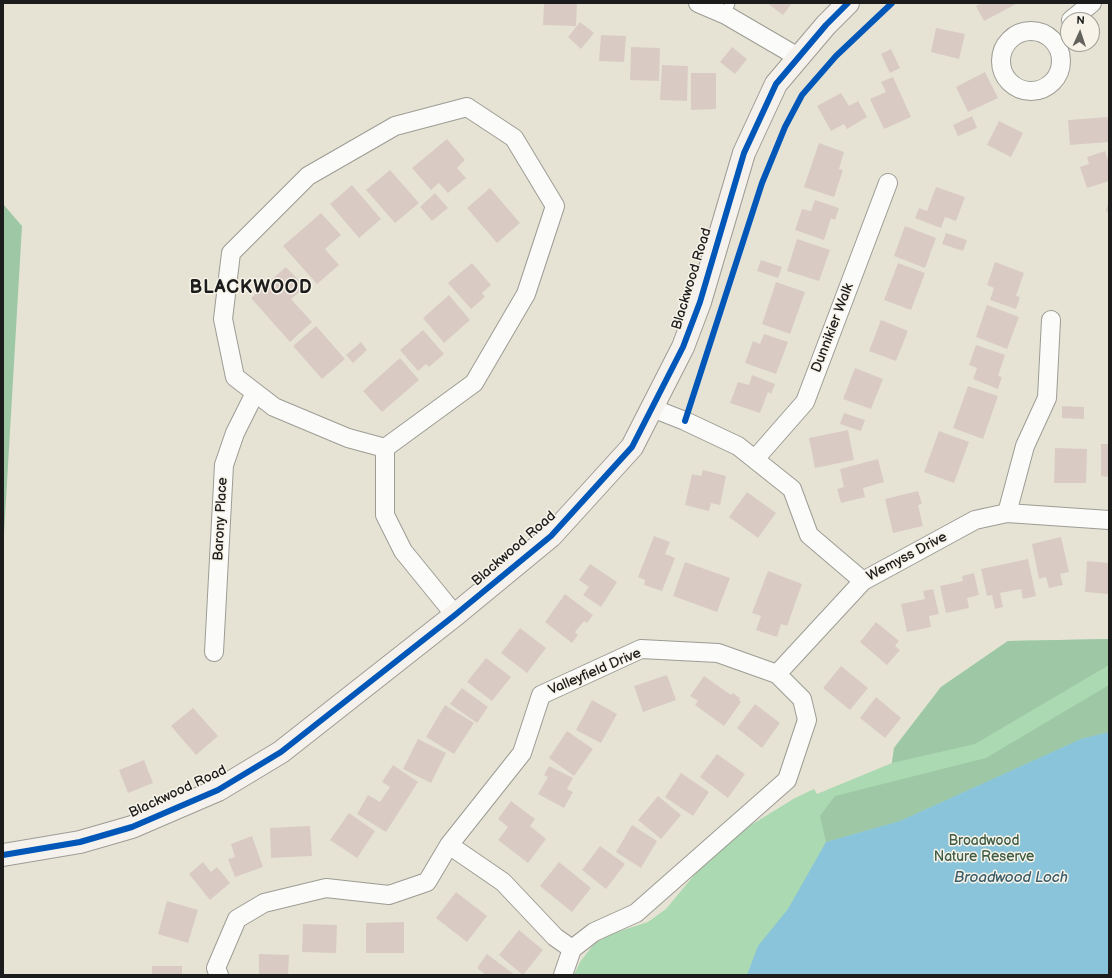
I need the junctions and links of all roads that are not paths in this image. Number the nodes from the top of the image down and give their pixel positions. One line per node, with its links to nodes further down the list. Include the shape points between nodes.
1 (698, 3): 4 (street)
2 (848, 3): 8 (street, Blackwood Road)
3 (1092, 3): 5 (street)
4 (728, 9): 8 (street)
5 (1081, 12)
6 (1060, 29): 7 (street)
7 (1050, 37)
8 (798, 57): 12 (street, Blackwood Road, via 776,84 744,153 700,302 683,347)
9 (888, 183): 14 (street, Dunnikier Walk, via 804,402)
10 (1051, 320): 15 (street, via 1047,398 1025,446)
11 (255, 393): 13 (street, via 274,407 348,438); 13 (street, via 234,377 223,319 231,253 308,176 395,126 467,107 514,138 555,206 526,294 474,384); 19 (street, Barony Place, via 235,433 224,465)
12 (652, 408): 14 (street, Wemyss Drive, via 738,446); 18 (street, Blackwood Road, via 632,447 551,536)
13 (385, 448): 18 (street, via 385,515 403,552)
14 (755, 459): 17 (street, Wemyss Drive, via 792,489 809,534)
15 (1007, 513): 16 (street, Wemyss Drive); 17 (street, Wemyss Drive, via 975,520)
16 (1109, 520)
17 (863, 581): 20 (street)
18 (455, 615): 22 (street, Blackwood Road, via 281,752 218,790 132,827 80,842)
19 (214, 652)
20 (777, 674): 21 (street, Valleyfield Drive, via 718,653 641,649 541,695 522,753); 23 (street, Valleyfield Drive, via 802,699 806,720 788,780 636,913 594,932)
21 (449, 845): 23 (street, via 503,882 555,937); 24 (street, Valleyfield Drive, via 427,882 388,895 326,888 264,902 237,920 216,968)
22 (3, 855)
23 (572, 949): 25 (street)
24 (219, 975)
25 (563, 975)

